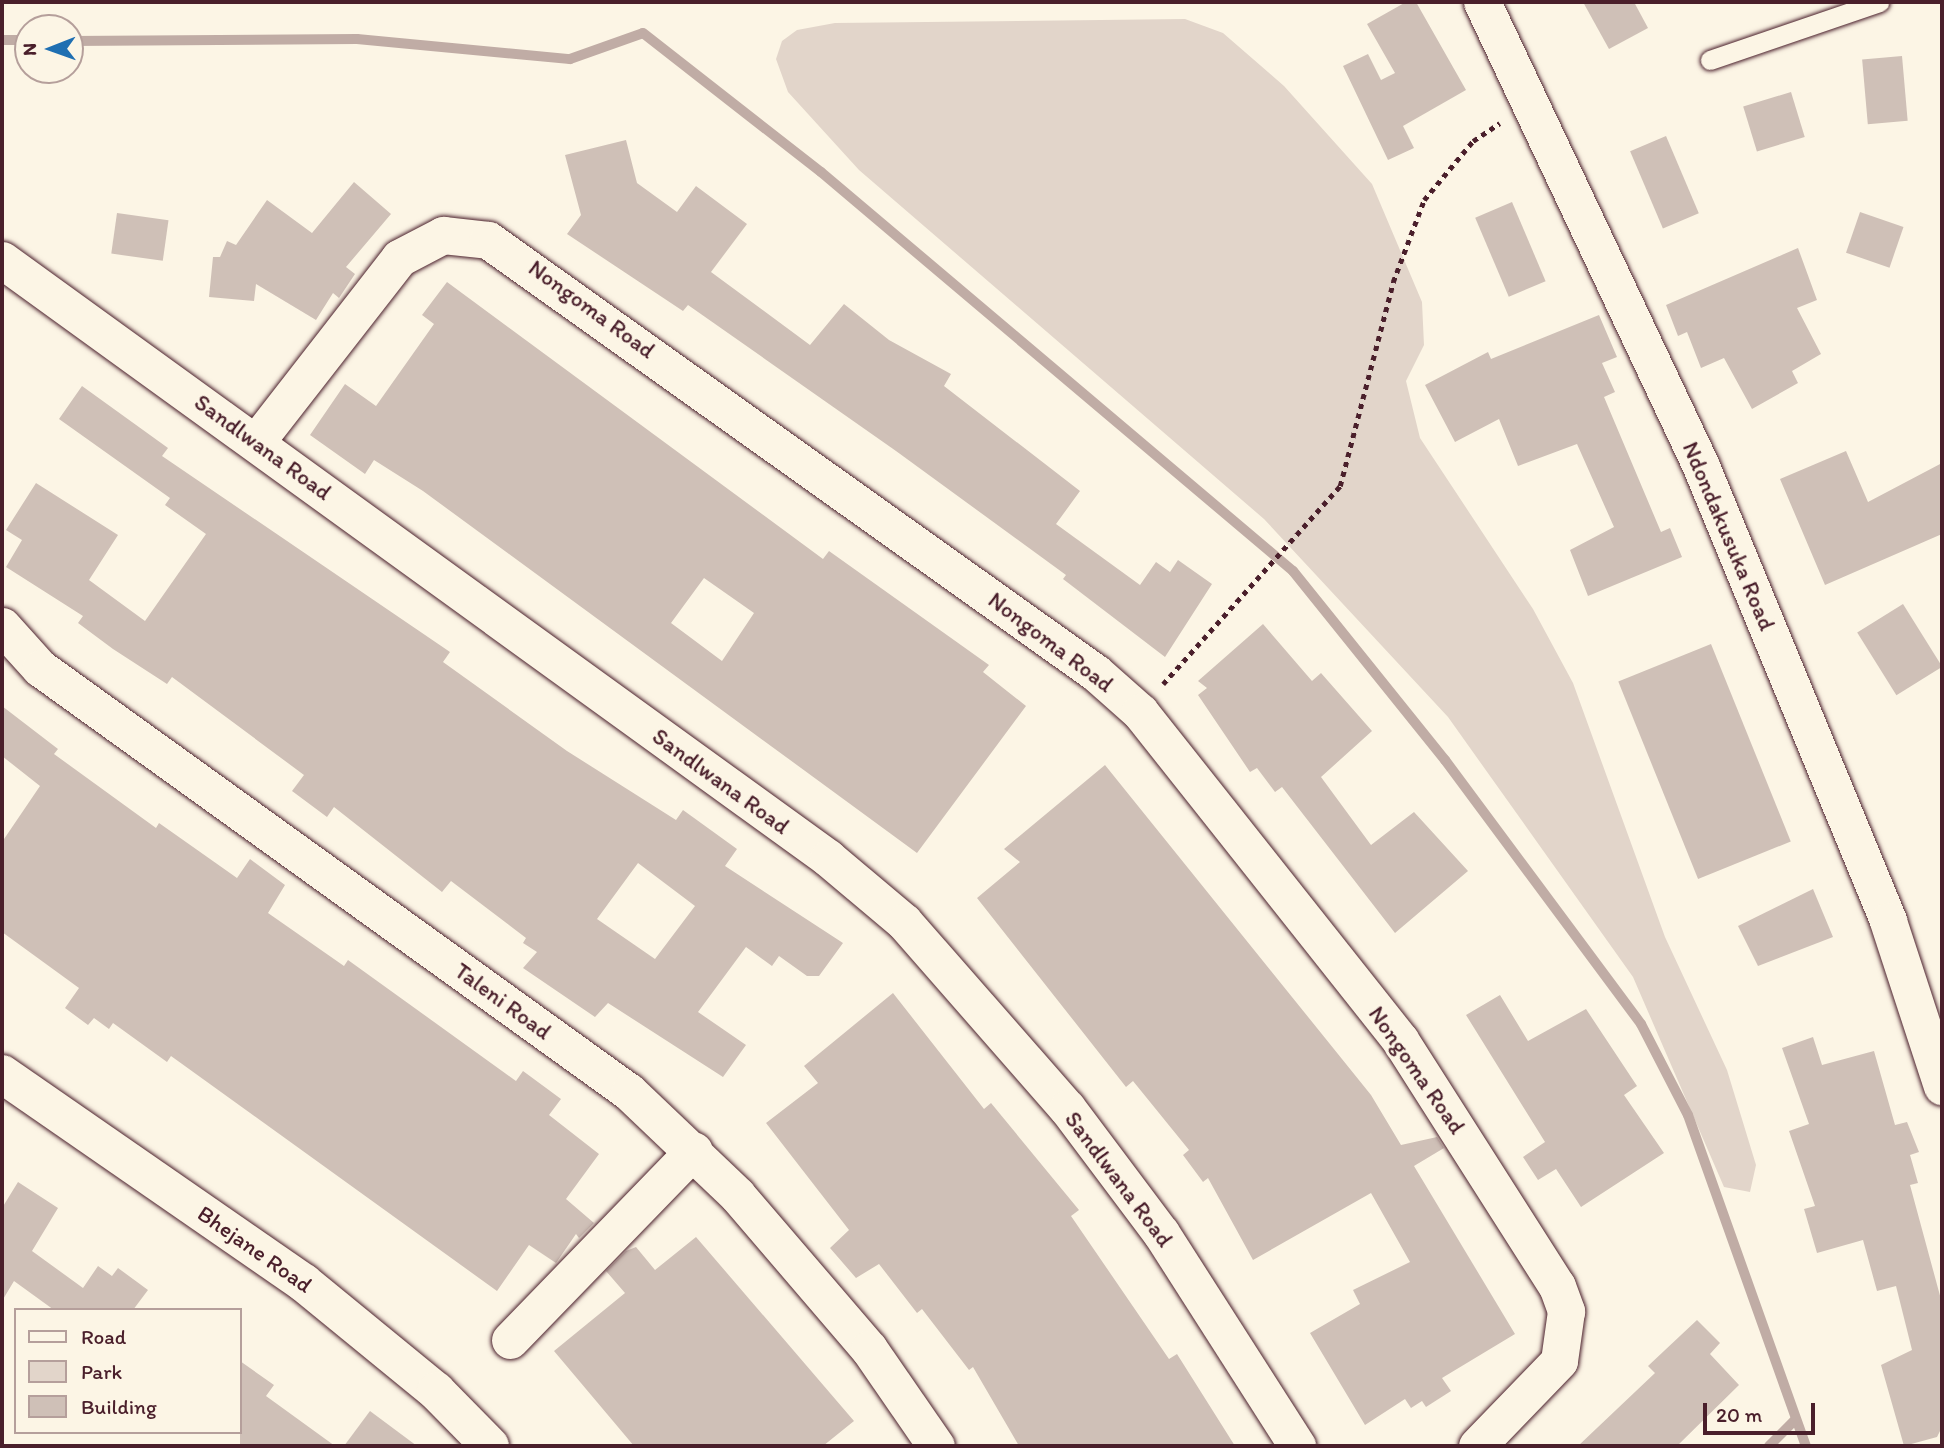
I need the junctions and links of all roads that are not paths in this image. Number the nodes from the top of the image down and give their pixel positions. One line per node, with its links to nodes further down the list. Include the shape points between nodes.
1 (1482, 2): 8 (street, Ndondakusuka Road, via 1534,101 1705,476 1888,921)
2 (1879, 2): 3 (lane)
3 (1710, 60)
4 (2, 260): 5 (street, Sandlwana Road)
5 (256, 442): 13 (street, Sandlwana Road, via 828,858 905,922 1067,1108 1161,1233); 14 (street, Nongoma Road, via 399,258 443,235 488,240 1096,673 1140,712 1400,1040 1557,1286 1566,1311 1559,1361)
6 (2, 626): 9 (street, Taleni Road, via 40,668 629,1092)
7 (5, 1083): 11 (street, Bhejane Road, via 304,1283 436,1391)
8 (1942, 1086)
9 (694, 1150): 10 (street); 12 (street, Taleni Road, via 869,1349)
10 (510, 1340)
11 (491, 1446)
12 (936, 1446)
13 (1297, 1446)
14 (1477, 1446)

